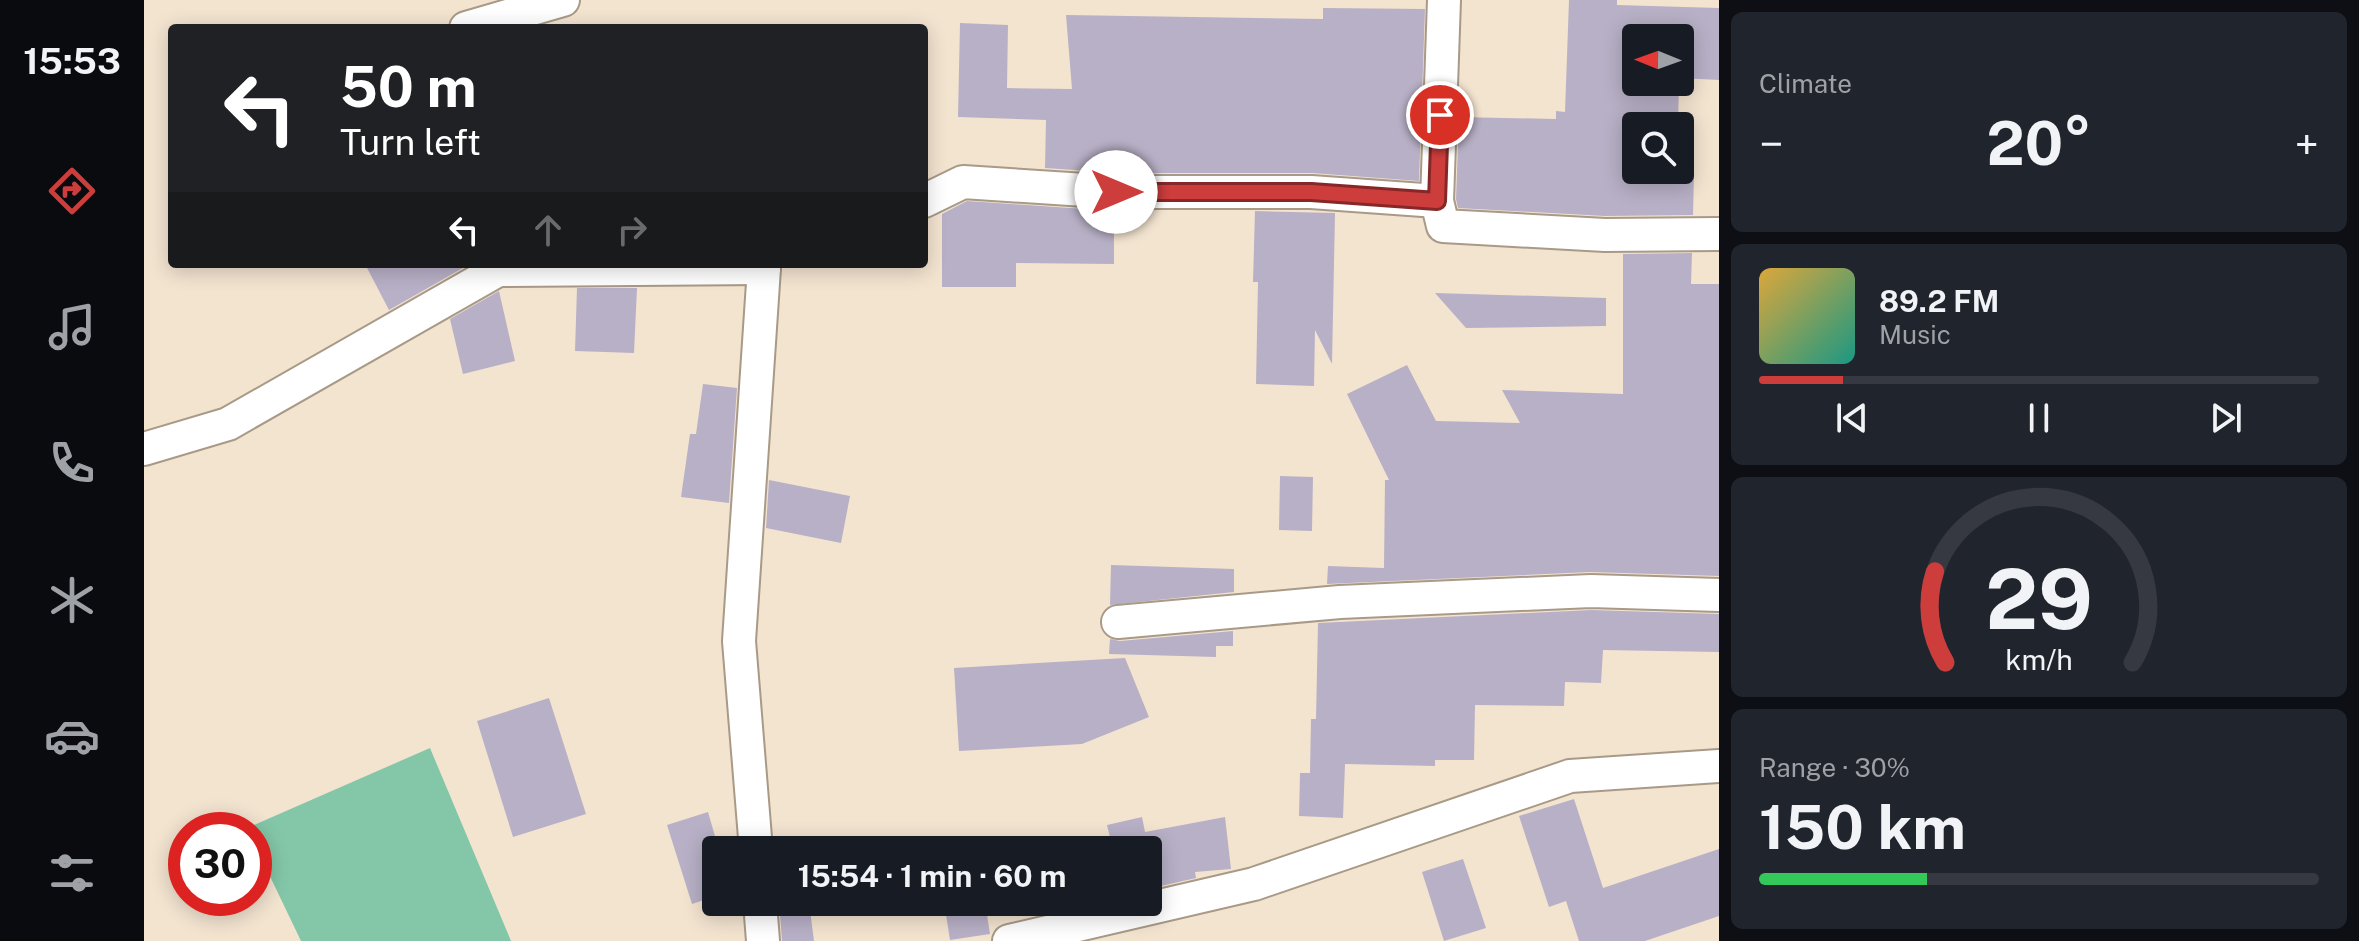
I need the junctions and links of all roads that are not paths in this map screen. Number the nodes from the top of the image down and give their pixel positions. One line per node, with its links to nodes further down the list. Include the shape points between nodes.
1 (563, 0): 3 (street)
2 (1444, 0): 5 (street)
3 (480, 24)
4 (928, 199): 5 (street, via 963,182)
5 (1437, 201): 6 (street, via 1443,226 1605,235)
6 (1719, 234)
7 (631, 268): 9 (street, via 498,270 228,424)
8 (764, 268): 13 (street, via 739,641)
9 (144, 449)
10 (1719, 595): 11 (street, via 1591,591 1355,601)
11 (1118, 622)
12 (1719, 766): 16 (street, via 1570,776 1254,884)
13 (755, 836)
14 (761, 916): 15 (street)
15 (763, 941)
16 (1009, 941)

